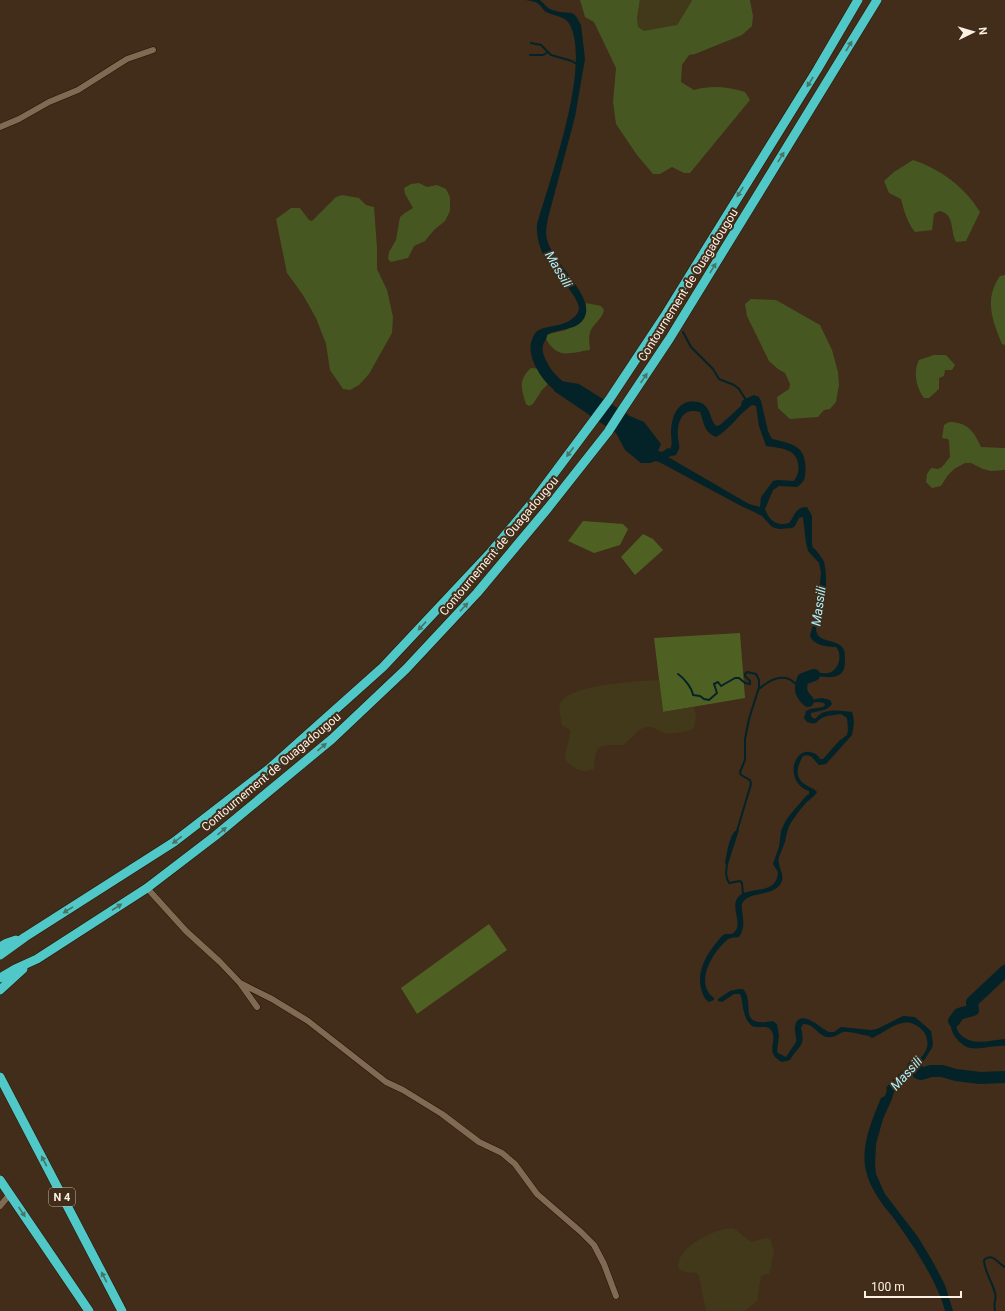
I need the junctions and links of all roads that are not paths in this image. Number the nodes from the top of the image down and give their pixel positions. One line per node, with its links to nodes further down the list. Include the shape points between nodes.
1 (858, 0): 6 (highway, Contournement de Ouagadougou, one-way to 6, via 664,317 609,400 532,503 491,552 383,667 270,768 174,842)
2 (877, 0): 5 (highway, Contournement de Ouagadougou, one-way to 2, via 215,836 332,739 406,669 477,593 548,508 608,432 674,332)
3 (153, 50): 4 (street, via 127,59 89,84)
4 (0, 127)
5 (147, 888): 9 (highway, Contournement de Ouagadougou, one-way to 5); 11 (street, via 186,931)
6 (25, 937): 7 (highway); 8 (highway, Contournement de Ouagadougou)
7 (0, 947)
8 (0, 955)
9 (37, 959): 10 (highway, Contournement de Ouagadougou); 12 (highway)
10 (0, 978)
11 (240, 983): 13 (street); 19 (street, via 308,1021 386,1082 442,1114 479,1142 502,1153 537,1194 594,1245)
12 (0, 990)
13 (257, 1007)
14 (0, 1073): 15 (highway)
15 (2, 1080): 21 (highway, N 4, one-way to 15)
16 (0, 1180): 17 (highway)
17 (10, 1194): 18 (street); 20 (highway, one-way to 20)
18 (0, 1206)
19 (616, 1296)
20 (89, 1311)
21 (122, 1311)

